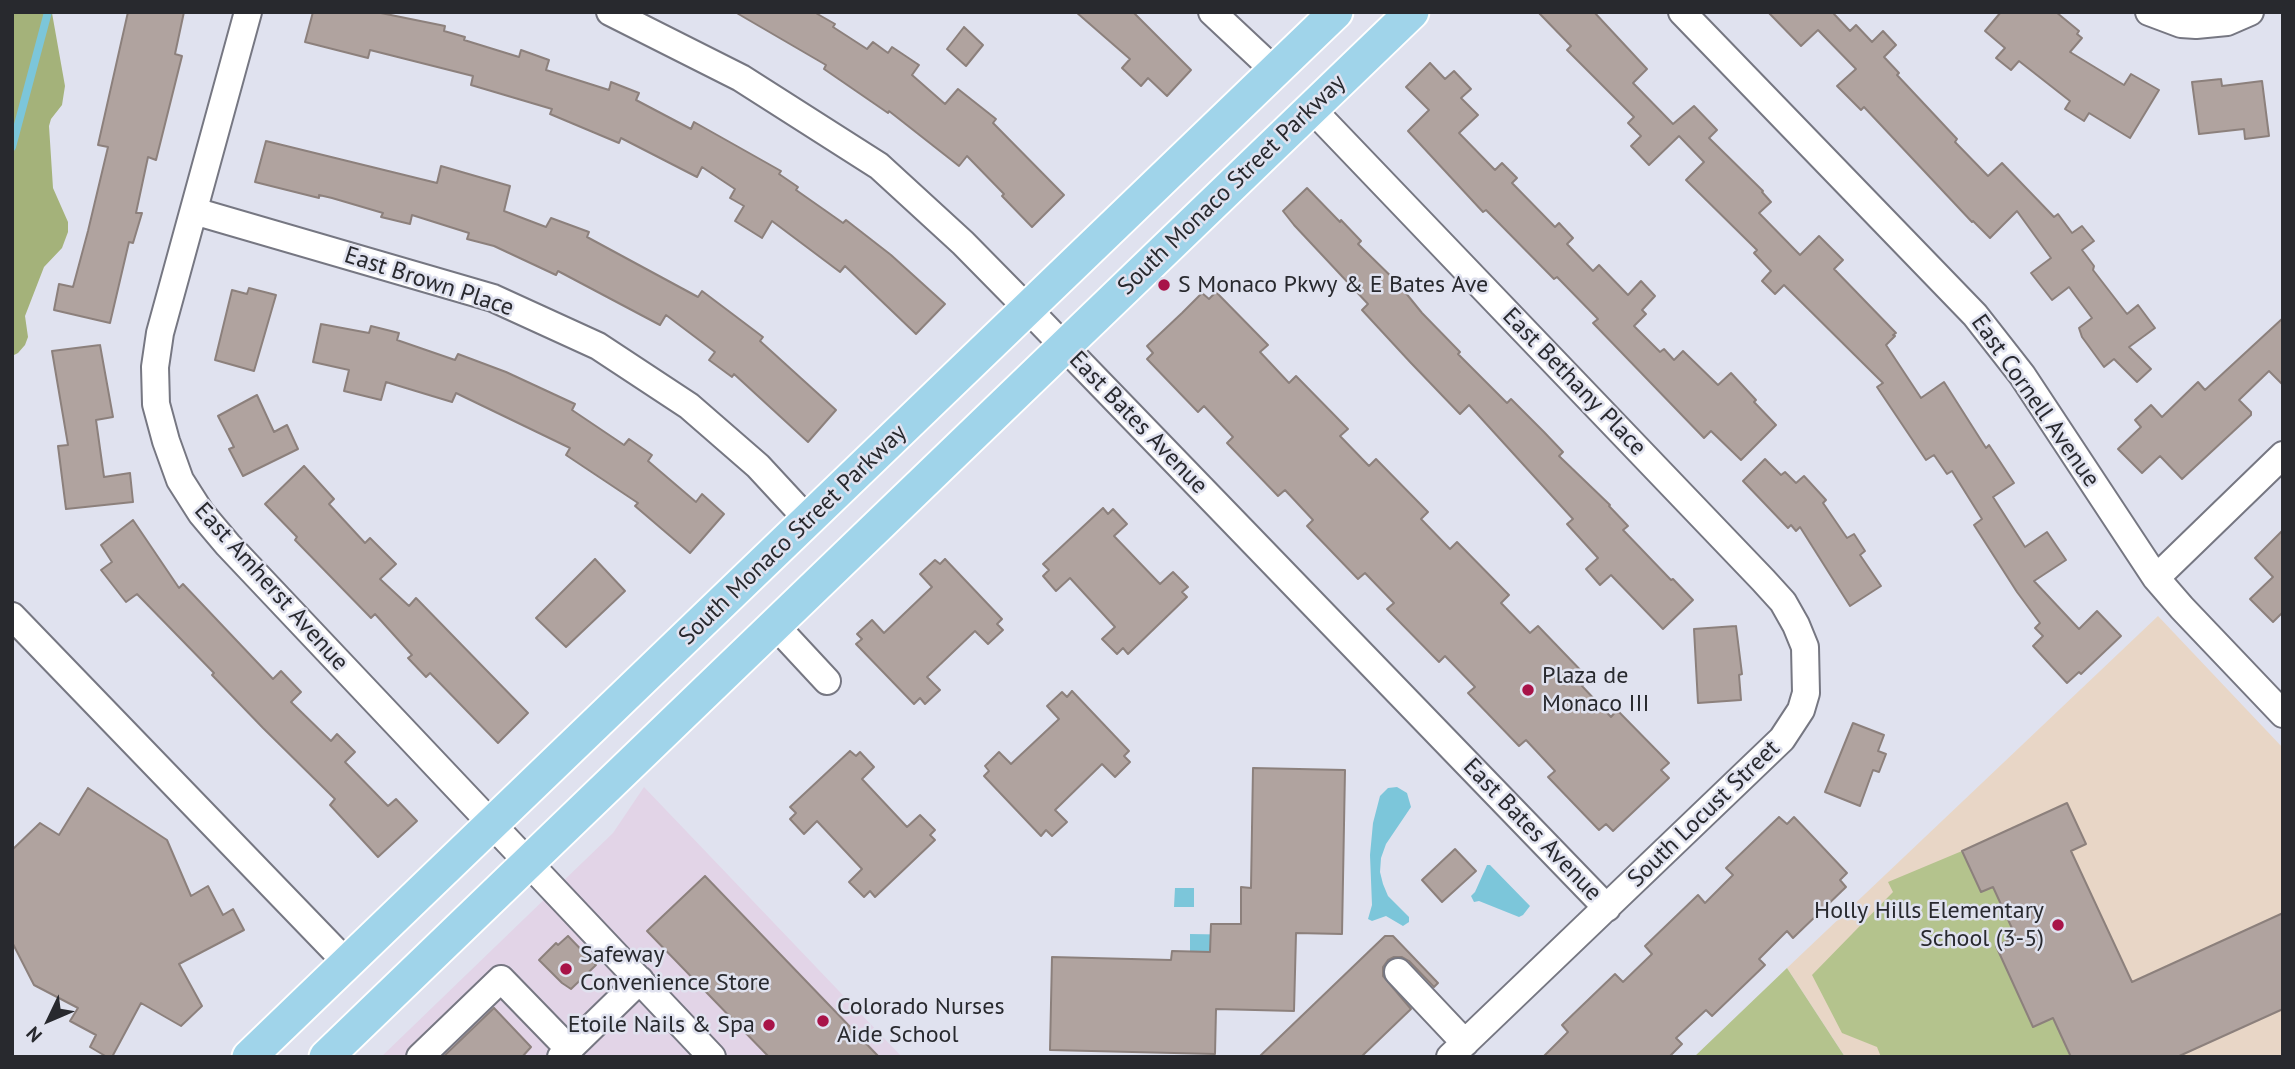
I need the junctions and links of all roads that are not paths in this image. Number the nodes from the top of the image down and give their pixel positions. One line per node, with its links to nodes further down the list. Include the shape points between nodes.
1 (248, 12): 11 (street, East Amherst Avenue)
2 (610, 12): 12 (street, East Bates Avenue, via 741,78 879,166)
3 (1212, 12): 9 (street)
4 (1336, 12): 9 (main road, South Monaco Street Parkway)
5 (1412, 12): 10 (main road, South Monaco Street Parkway)
6 (1682, 12): 16 (street, East Cornell Avenue, via 1975,315 2022,375)
7 (2149, 12): 8 (street, via 2196,25 2227,22)
8 (2250, 12)
9 (1275, 71): 12 (main road, South Monaco Street Parkway)
10 (1312, 109): 13 (main road, South Monaco Street Parkway); 19 (street, East Bethany Place, via 1783,602 1805,647)
11 (194, 211): 15 (street, East Brown Place, via 494,298 598,346 690,406 758,466); 22 (street, East Amherst Avenue, via 155,367 156,404 180,480 228,545)
12 (1027, 308): 13 (street, East Bates Avenue); 15 (main road, South Monaco Street Parkway)
13 (1064, 346): 18 (main road, South Monaco Street Parkway); 24 (street, East Bates Avenue)
14 (2283, 456): 16 (street)
15 (808, 520): 22 (main road, South Monaco Street Parkway)
16 (2156, 578): 21 (street, East Cornell Avenue)
17 (12, 616): 25 (street)
18 (774, 624): 20 (street); 23 (main road, South Monaco Street Parkway)
19 (1807, 671): 24 (street, South Locust Street, via 1801,710 1782,739)
20 (827, 681)
21 (2283, 714)
22 (492, 824): 23 (street, East Amherst Avenue); 25 (main road, South Monaco Street Parkway)
23 (527, 862): 27 (street, East Amherst Avenue); 31 (main road, South Monaco Street Parkway)
24 (1606, 908): 28 (street, South Locust Street)
25 (347, 963): 30 (main road, South Monaco Street Parkway)
26 (1408, 972): 28 (street)
27 (640, 980): 29 (street); 33 (street, East Amherst Avenue)
28 (1464, 1044)
29 (565, 1053): 32 (street, via 501,979)
30 (249, 1057)
31 (326, 1057)
32 (421, 1057)
33 (712, 1057)

